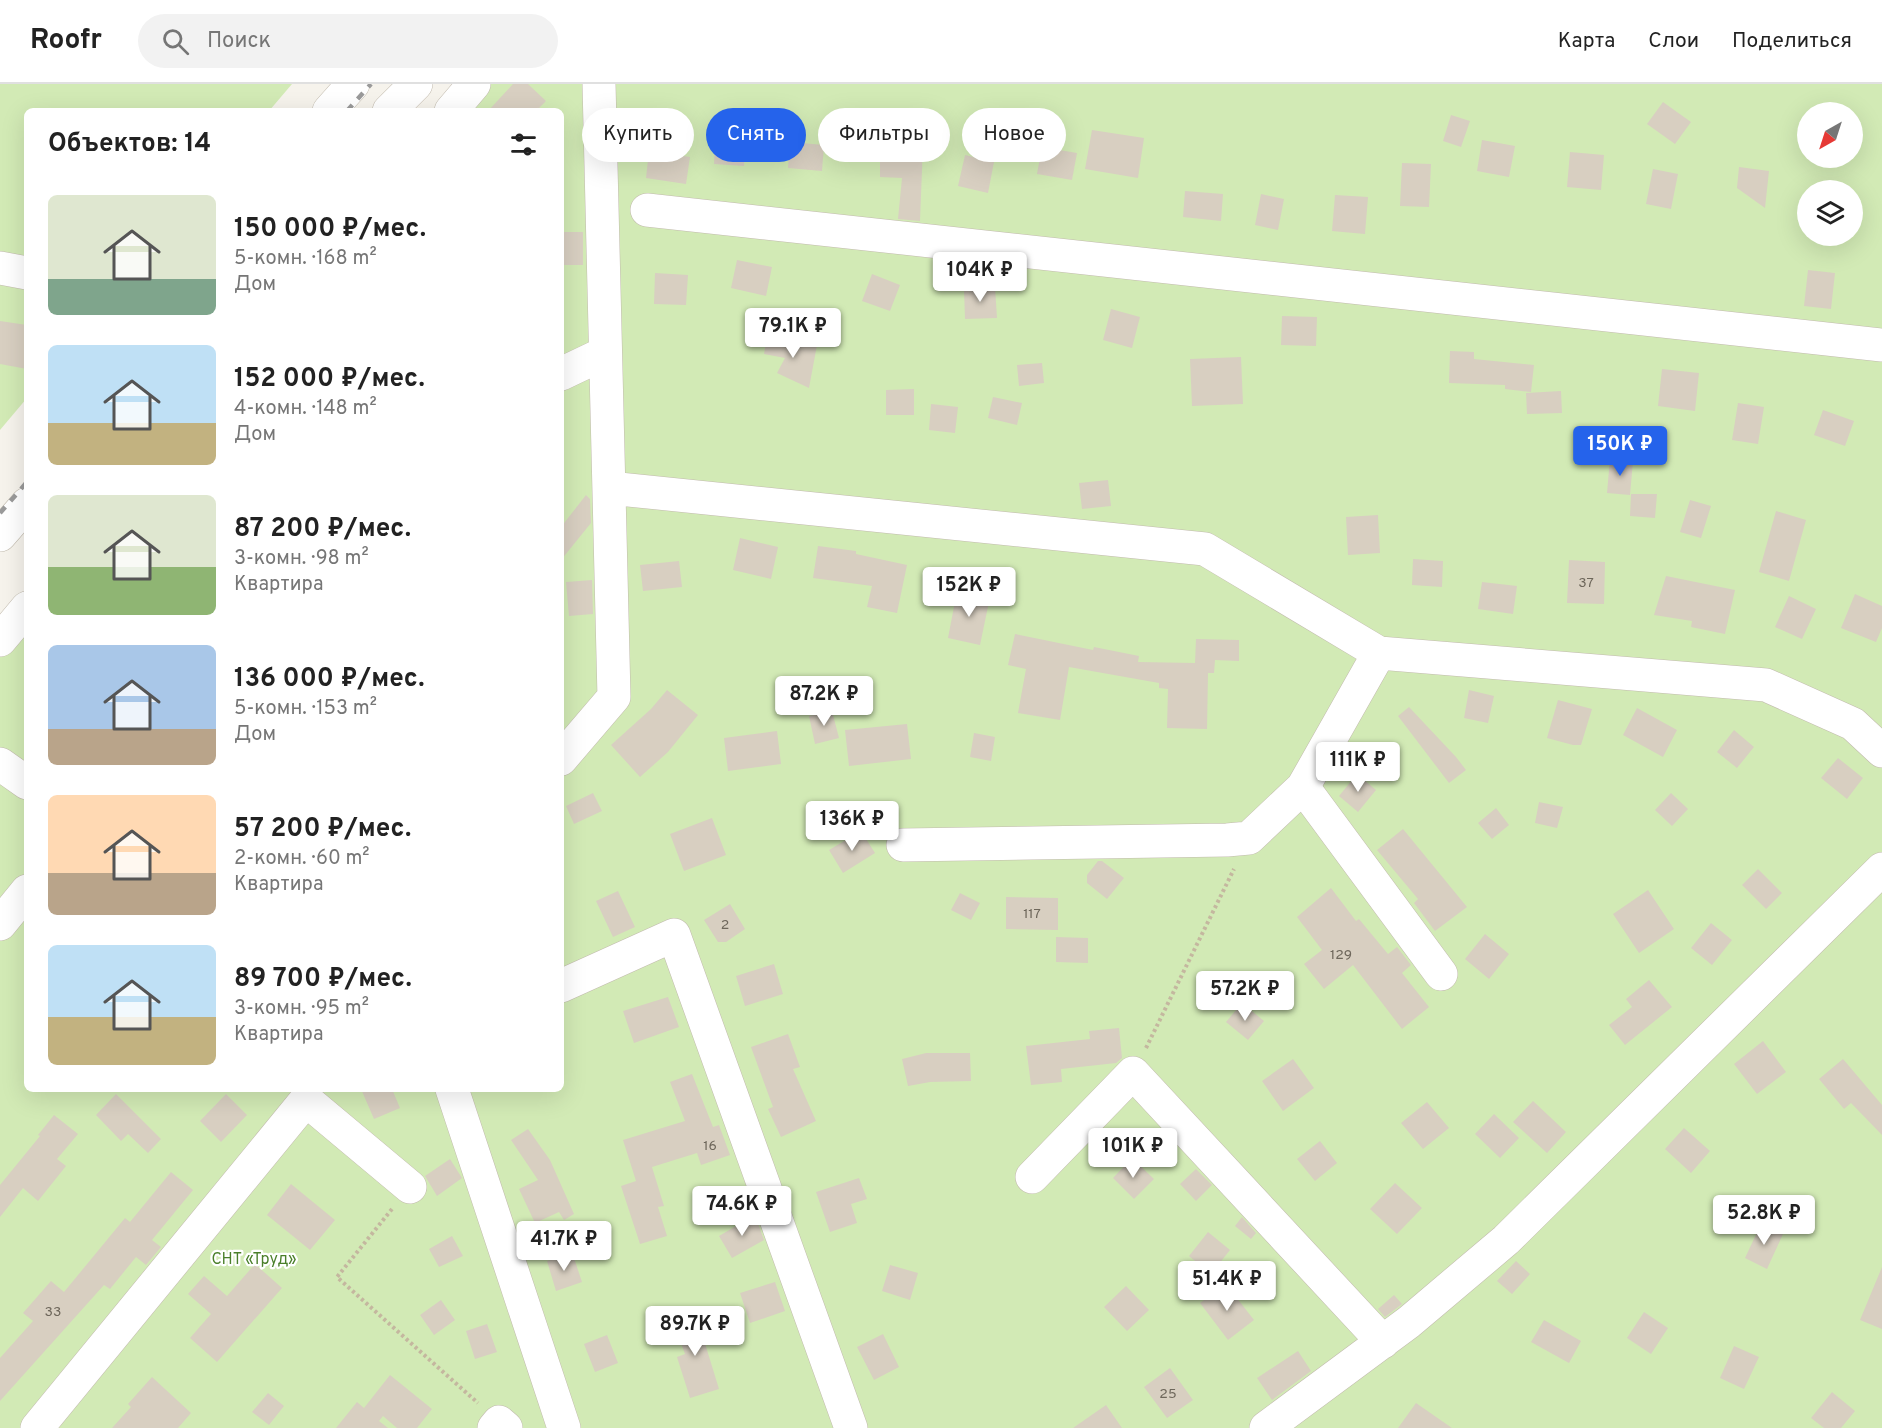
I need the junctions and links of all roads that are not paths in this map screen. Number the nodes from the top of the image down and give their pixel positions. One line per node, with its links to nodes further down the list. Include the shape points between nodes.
1 (353, 84): 5 (street)
2 (416, 84): 6 (street)
3 (474, 84): 7 (street)
4 (598, 84): 12 (street)
5 (332, 108)
6 (391, 108)
7 (454, 108)
8 (647, 210): 11 (street)
9 (0, 268): 10 (street)
10 (24, 272)
11 (1882, 345)
12 (606, 352): 13 (street); 14 (street)
13 (564, 373)
14 (609, 488): 19 (street, via 1205,549); 21 (street, via 614,697)
15 (24, 507): 16 (street)
16 (0, 535)
17 (24, 612): 18 (street)
18 (0, 640)
19 (1379, 653): 20 (street, via 1766,686 1854,724); 24 (street)
20 (1882, 751)
21 (564, 755)
22 (0, 764): 23 (street)
23 (24, 781)
24 (1303, 787): 25 (street, via 1249,838); 29 (street)
25 (903, 845)
26 (1882, 869): 35 (street, via 1506,1240)
27 (24, 895): 28 (street)
28 (0, 924)
29 (1441, 974)
30 (564, 985): 38 (street, via 674,935)
31 (453, 1092): 37 (street)
32 (300, 1094): 34 (street); 36 (street)
33 (1032, 1177): 35 (street, via 1133,1073)
34 (410, 1187)
35 (1383, 1342): 39 (street)
36 (37, 1428)
37 (564, 1428)
38 (851, 1428)
39 (1266, 1428)

